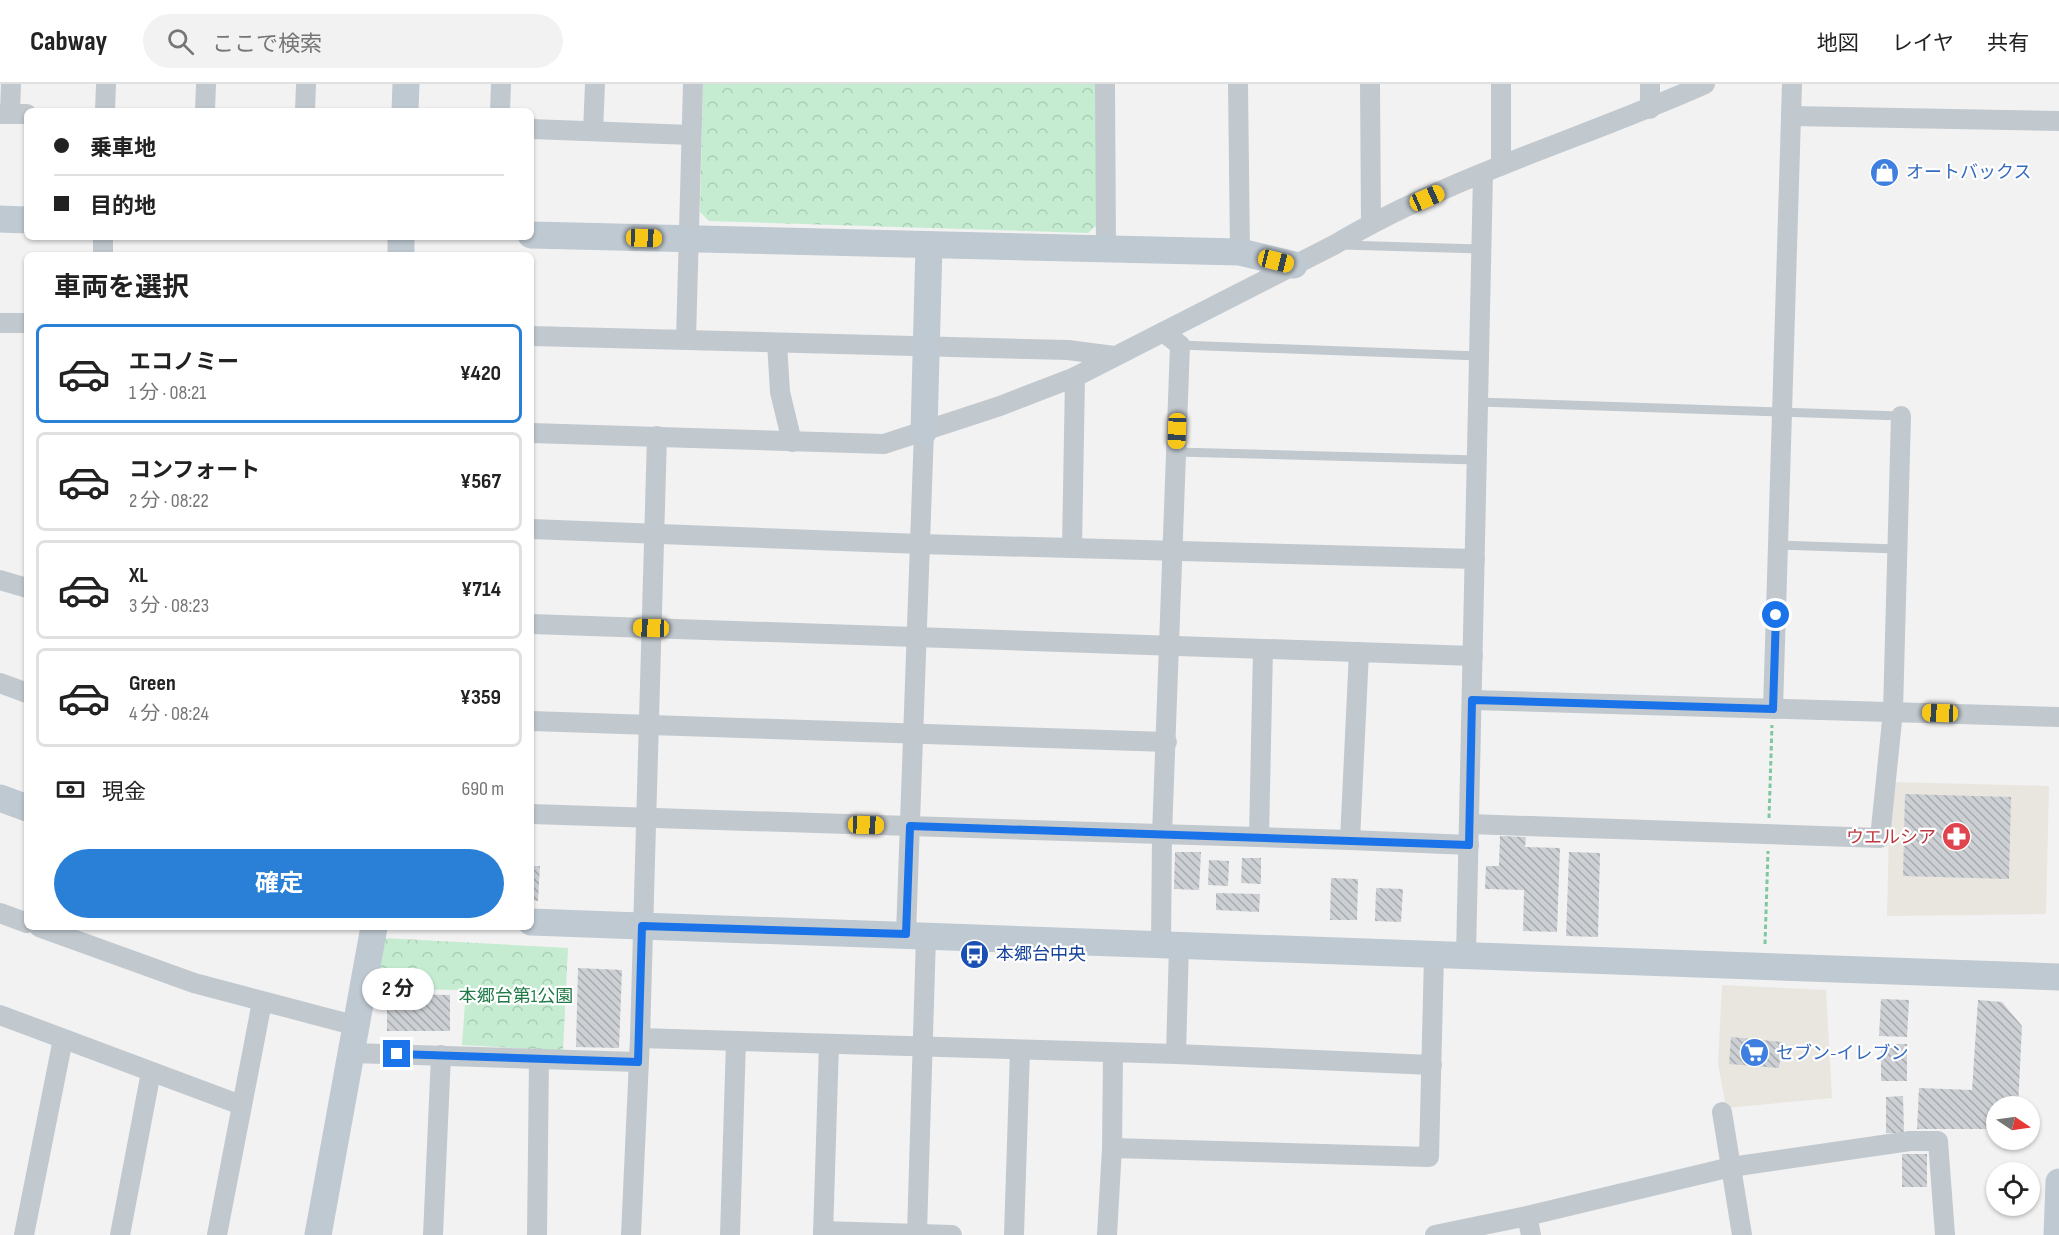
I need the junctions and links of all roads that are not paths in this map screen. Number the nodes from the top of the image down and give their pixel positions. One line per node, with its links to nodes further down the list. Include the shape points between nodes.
1 (11, 84): 22 (street)
2 (106, 84): 16 (street)
3 (206, 84): 17 (street)
4 (306, 84): 18 (street)
5 (406, 84): 19 (street)
6 (501, 84): 20 (street)
7 (595, 84): 26 (street)
8 (693, 84): 27 (street)
9 (1104, 84): 36 (street)
10 (1238, 84): 38 (street)
11 (1370, 84): 31 (street)
12 (1501, 84): 28 (street)
13 (1650, 84): 21 (street)
14 (1705, 84): 21 (street)
15 (1792, 84): 23 (street)
16 (105, 108)
17 (205, 108)
18 (305, 108)
19 (405, 108)
20 (500, 108)
21 (1650, 108): 28 (street)
22 (12, 114)
23 (1791, 116): 24 (street); 52 (street)
24 (2059, 121)
25 (534, 129): 26 (street)
26 (593, 131): 27 (street)
27 (692, 135): 33 (street)
28 (1492, 170): 31 (street); 37 (street)
29 (0, 219): 30 (street)
30 (24, 220)
31 (1371, 222): 35 (street)
32 (534, 235): 33 (street)
33 (689, 239): 34 (street); 44 (street)
34 (929, 245): 36 (street); 47 (street)
35 (1334, 245): 37 (lane); 39 (street)
36 (1106, 248): 38 (street)
37 (1481, 249): 49 (street)
38 (1240, 252): 39 (street)
39 (1294, 265): 42 (street)
40 (0, 323): 41 (street)
41 (24, 323)
42 (1163, 333): 46 (street); 48 (street)
43 (534, 336): 44 (street)
44 (686, 340): 45 (street)
45 (777, 343): 47 (street); 57 (street, via 780,392)
46 (1180, 345): 49 (lane); 58 (street)
47 (926, 346): 48 (street, via 1068,350); 54 (street)
48 (1114, 356): 50 (street)
49 (1479, 356): 51 (street)
50 (1075, 377): 54 (street); 64 (street)
51 (1478, 402): 52 (lane); 59 (street)
52 (1782, 411): 53 (lane); 63 (street)
53 (1901, 416): 65 (street)
54 (924, 431): 57 (street, via 884,444); 62 (street)
55 (534, 433): 56 (street)
56 (657, 436): 57 (street); 61 (street)
57 (792, 442)
58 (1176, 452): 59 (lane); 66 (street)
59 (1477, 460): 67 (street)
60 (534, 529): 61 (street)
61 (654, 533): 62 (street); 71 (street)
62 (920, 544): 64 (street); 72 (street)
63 (1778, 545): 65 (lane); 80 (street)
64 (1072, 547): 66 (street)
65 (1897, 549): 81 (street)
66 (1172, 550): 67 (street); 73 (street)
67 (1475, 560): 76 (street)
68 (0, 580): 69 (street)
69 (24, 587)
70 (534, 624): 71 (street)
71 (651, 628): 72 (street); 84 (street)
72 (916, 637): 73 (street); 85 (street)
73 (1170, 646): 74 (street); 86 (street)
74 (1263, 649): 75 (street); 94 (street)
75 (1359, 652): 76 (street); 95 (street)
76 (1473, 656): 79 (street)
77 (0, 683): 78 (street)
78 (24, 692)
79 (1472, 700): 80 (street); 91 (street)
80 (1773, 709): 81 (street)
81 (1893, 711): 82 (street); 91 (street, via 1880,838)
82 (2059, 717)
83 (534, 720): 84 (street)
84 (648, 724): 85 (street); 90 (street)
85 (913, 734): 86 (street); 92 (street)
86 (1167, 742): 93 (street)
87 (0, 798): 88 (street)
88 (24, 807)
89 (534, 814): 90 (street)
90 (645, 818): 92 (street); 100 (street)
91 (1469, 824): 96 (street)
92 (910, 826): 93 (street); 103 (street)
93 (1162, 835): 94 (street); 104 (street)
94 (1259, 837): 95 (street)
95 (1350, 840): 96 (street)
96 (1469, 845): 106 (street)
97 (0, 913): 98 (street)
98 (24, 921)
99 (534, 922): 100 (street)
100 (642, 926): 103 (street); 112 (street)
101 (47, 930): 108 (street, via 194,983)
102 (373, 930): 110 (street)
103 (916, 935): 104 (street); 115 (street)
104 (1170, 945): 105 (street); 119 (street)
105 (1434, 955): 106 (street); 123 (street)
106 (1466, 956): 107 (street)
107 (2059, 977)
108 (262, 1002): 110 (street); 125 (street)
109 (0, 1015): 111 (street)
110 (357, 1026): 117 (street)
111 (63, 1038): 124 (street); 133 (street)
112 (640, 1038): 113 (street); 122 (street)
113 (736, 1041): 114 (street); 140 (street)
114 (829, 1044): 115 (street); 131 (street)
115 (924, 1046): 116 (street); 132 (street)
116 (1020, 1050): 118 (street); 142 (street)
117 (352, 1053): 120 (street); 136 (street)
118 (1113, 1053): 119 (street); 127 (street)
119 (1176, 1054): 123 (street)
120 (441, 1055): 121 (street); 137 (street)
121 (540, 1058): 122 (street); 138 (street)
122 (638, 1062): 139 (street)
123 (1432, 1065): 127 (street, via 1429,1157)
124 (151, 1072): 125 (street); 134 (street)
125 (241, 1105): 135 (street)
126 (1722, 1112): 128 (street)
127 (1112, 1148): 143 (street)
128 (1731, 1167): 130 (street); 145 (street); 146 (street, via 1938,1141)
129 (2059, 1182): 147 (street)
130 (1529, 1225): 144 (street)
131 (823, 1233): 132 (street)
132 (918, 1233): 141 (street)
133 (24, 1235)
134 (120, 1235)
135 (217, 1235)
136 (318, 1235)
137 (434, 1235)
138 (537, 1235)
139 (631, 1235)
140 (730, 1235)
141 (952, 1235)
142 (1014, 1235)
143 (1107, 1235)
144 (1434, 1235)
145 (1742, 1235)
146 (1945, 1235)
147 (2057, 1235)

